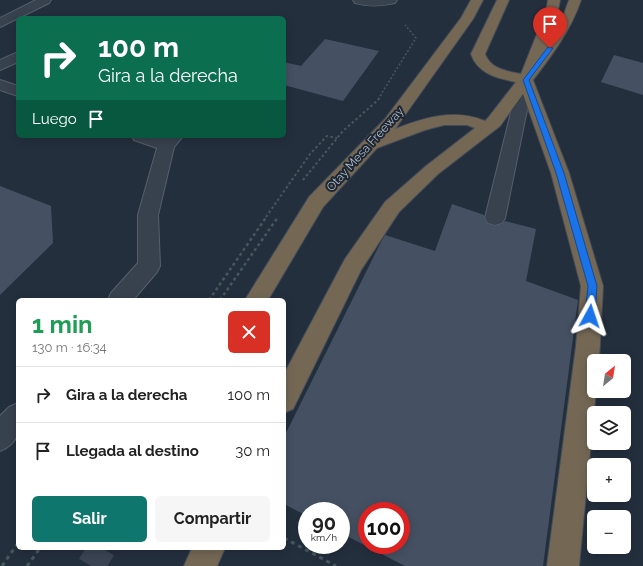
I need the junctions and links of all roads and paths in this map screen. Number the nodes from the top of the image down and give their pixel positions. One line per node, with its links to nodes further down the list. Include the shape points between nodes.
1 (45, 0): 10 (lane)
2 (359, 0): 3 (lane, via 370,3)
3 (391, 0)
4 (463, 0): 9 (highway)
5 (477, 0): 9 (highway, Otay Mesa Freeway)
6 (503, 0): 13 (highway, via 478,54 479,60 491,70)
7 (554, 0): 13 (highway)
8 (575, 0): 13 (highway, via 570,14 550,48)
9 (467, 19): 20 (highway, Otay Mesa Freeway, via 391,123)
10 (0, 23)
11 (16, 57): 12 (lane)
12 (0, 66)
13 (526, 80): 16 (highway, via 494,122); 21 (lane); 36 (highway, via 560,173 592,286 588,346)
14 (0, 85): 15 (lane)
15 (16, 90)
16 (487, 127): 20 (highway, via 467,120 447,119); 25 (highway, via 432,170 392,208 353,265)
17 (152, 138): 19 (lane)
18 (337, 138): 23 (path, via 327,136 310,154)
19 (170, 141): 22 (lane, via 148,215 149,266)
20 (369, 145): 24 (highway, Otay Mesa Freeway, via 316,202)
21 (495, 218)
22 (121, 298)
23 (210, 298)
24 (257, 298)
25 (286, 396)
26 (16, 418): 27 (lane)
27 (0, 437)
28 (286, 539): 35 (path)
29 (16, 546): 32 (path)
30 (39, 550): 33 (path)
31 (209, 550): 34 (highway)
32 (2, 566)
33 (27, 566)
34 (200, 566)
35 (336, 566)
36 (563, 566)

